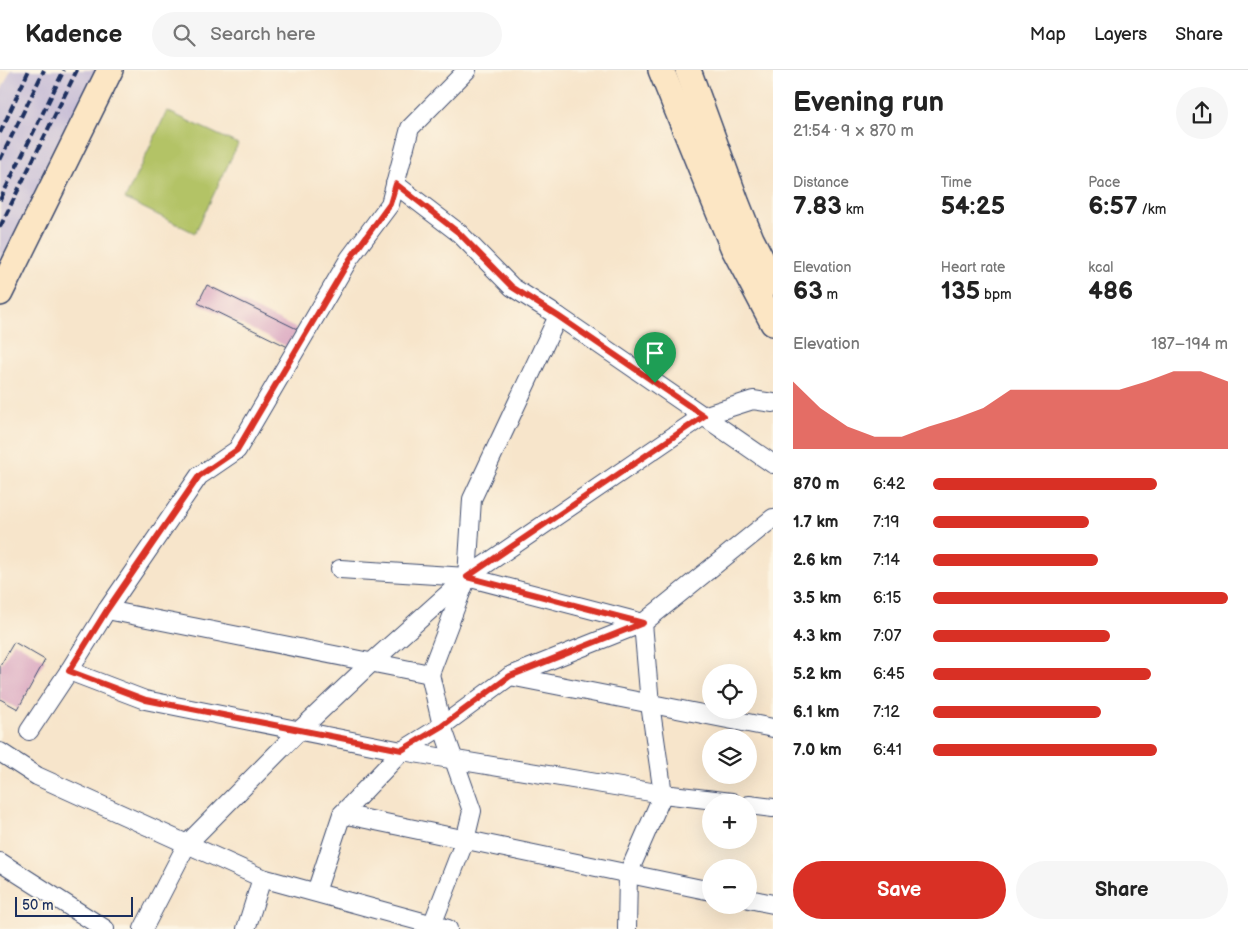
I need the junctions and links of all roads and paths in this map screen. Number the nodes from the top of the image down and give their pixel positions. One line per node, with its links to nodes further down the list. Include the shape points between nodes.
1 (110, 70): 7 (main road)
2 (467, 70): 5 (street, via 410,128)
3 (661, 70): 9 (main road, via 733,247)
4 (688, 70): 6 (main road, via 751,239)
5 (396, 184): 8 (street, via 459,233 512,287); 16 (street, via 390,204 350,259 237,450 199,476)
6 (773, 282)
7 (0, 293)
8 (558, 316): 11 (street); 15 (street, via 472,499)
9 (773, 323)
10 (773, 403): 11 (street, via 753,400)
11 (704, 416): 12 (street); 15 (street)
12 (773, 464)
13 (773, 518): 17 (street)
14 (340, 569): 15 (street)
15 (467, 577): 17 (street); 18 (street); 20 (street)
16 (107, 610): 18 (street); 19 (street)
17 (643, 623): 21 (street); 22 (street)
18 (372, 662): 20 (street); 25 (street)
19 (69, 671): 25 (street, via 146,700); 26 (street)
20 (430, 674): 23 (street)
21 (510, 676): 22 (street); 23 (street)
22 (650, 704): 24 (street); 30 (street)
23 (442, 726): 27 (street); 29 (street)
24 (773, 728)
25 (300, 730): 27 (street); 36 (street)
26 (29, 731)
27 (402, 750): 29 (street); 34 (street)
28 (0, 752): 36 (street, via 37,776)
29 (454, 759): 30 (street); 35 (street, via 472,812)
30 (663, 794): 31 (street); 38 (street)
31 (702, 799)
32 (757, 806): 33 (street)
33 (773, 808)
34 (342, 814): 35 (street); 41 (street)
35 (465, 840): 38 (street); 44 (street)
36 (187, 844): 39 (street); 46 (street)
37 (0, 862): 45 (street)
38 (628, 874): 40 (street); 48 (street)
39 (262, 878): 41 (street); 47 (street)
40 (702, 889)
41 (316, 892): 44 (street)
42 (757, 901): 43 (street)
43 (773, 904)
44 (440, 927)
45 (105, 929)
46 (143, 929)
47 (246, 929)
48 (627, 929)

